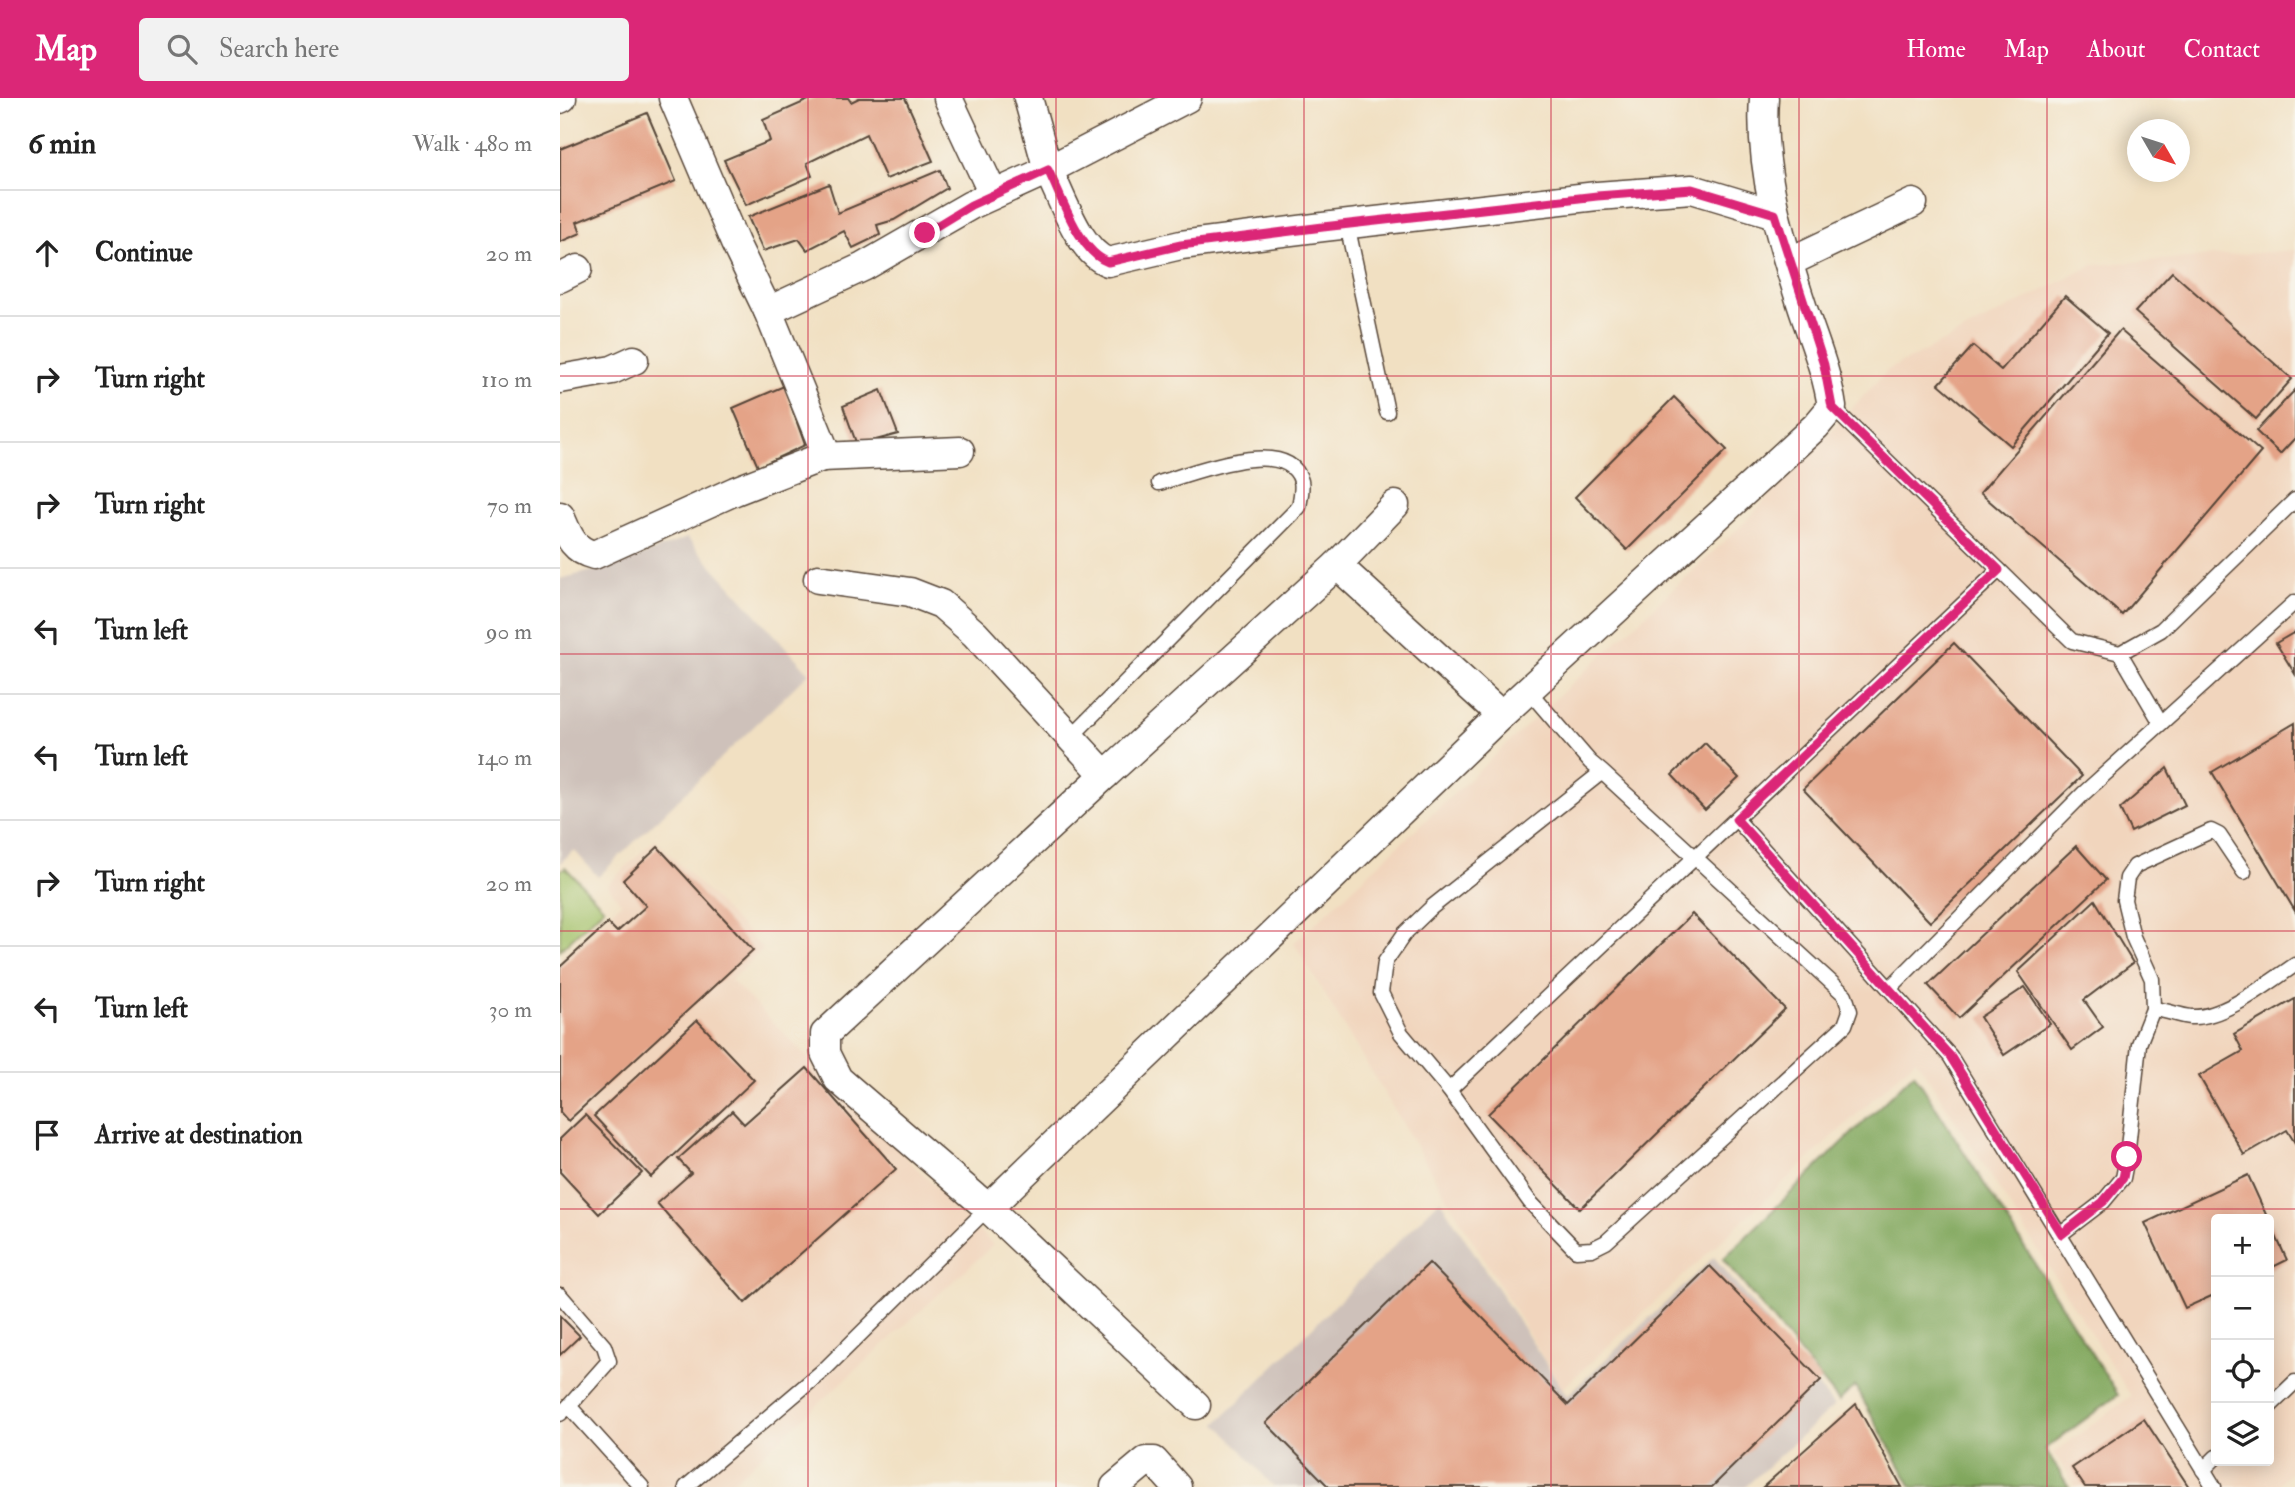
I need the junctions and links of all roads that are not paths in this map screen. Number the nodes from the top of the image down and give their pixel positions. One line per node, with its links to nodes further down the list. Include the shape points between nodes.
1 (673, 98): 12 (street)
2 (948, 98): 7 (street)
3 (1028, 98): 6 (street)
4 (1187, 98): 6 (street)
5 (1764, 98): 9 (street, via 1765,147)
6 (1048, 170): 7 (street); 10 (street, via 1087,248 1108,262 1181,245)
7 (993, 194): 12 (street, via 863,267)
8 (1913, 203): 11 (street)
9 (1775, 214): 10 (street, via 1692,189); 11 (street)
10 (1347, 224): 16 (lane)
11 (1789, 262): 15 (street, via 1824,365)
12 (768, 311): 18 (street, via 823,446)
13 (634, 360): 14 (street, via 612,370)
14 (560, 379)
15 (1832, 407): 24 (lane); 28 (street)
16 (1387, 412)
17 (960, 451): 18 (street)
18 (821, 457): 22 (street, via 594,555 573,544)
19 (1159, 483): 31 (lane, via 1239,459 1281,459 1296,468 1302,483 1299,507)
20 (2295, 500): 27 (lane, via 2161,630)
21 (1395, 505): 23 (street)
22 (560, 516)
23 (1337, 565): 29 (street); 33 (street)
24 (1999, 570): 27 (lane, via 2072,641); 34 (lane)
25 (818, 579): 31 (street, via 910,592 941,604 975,634)
26 (2295, 602): 30 (lane)
27 (2120, 653): 30 (lane)
28 (1528, 690): 29 (street); 32 (lane)
29 (1502, 715): 41 (street)
30 (2161, 723): 38 (lane, via 2084,793)
31 (1070, 738): 33 (street)
32 (1602, 772): 35 (lane); 40 (lane, via 1432,907 1405,933 1385,962 1381,993 1401,1033)
33 (1105, 775): 41 (street, via 825,1034 825,1053 838,1079)
34 (1736, 819): 35 (lane); 38 (lane)
35 (1696, 858): 40 (lane); 40 (lane, via 1845,995 1850,1011 1845,1025 1606,1242 1592,1249 1576,1250 1530,1202)
36 (2244, 872): 39 (lane, via 2219,835 2211,831 2135,866 2127,878 2124,900 2151,979)
37 (2295, 965): 39 (lane, via 2217,1013 2190,1017)
38 (1891, 987): 42 (lane, via 1950,1056)
39 (2154, 1009): 42 (lane, via 2139,1044 2123,1178 2103,1202)
40 (1449, 1090)
41 (988, 1208): 46 (street); 51 (lane, via 826,1368)
42 (2062, 1234): 49 (lane)
43 (560, 1295): 47 (lane, via 604,1346 609,1361)
44 (2295, 1382): 45 (lane)
45 (2273, 1403)
46 (1196, 1405)
47 (565, 1410): 50 (lane)
48 (2211, 1462): 49 (lane)
49 (2203, 1470): 54 (lane)
50 (642, 1487)
51 (686, 1487)
52 (1115, 1487): 53 (street, via 1146,1461 1154,1461)
53 (1177, 1487)
54 (2214, 1487)

